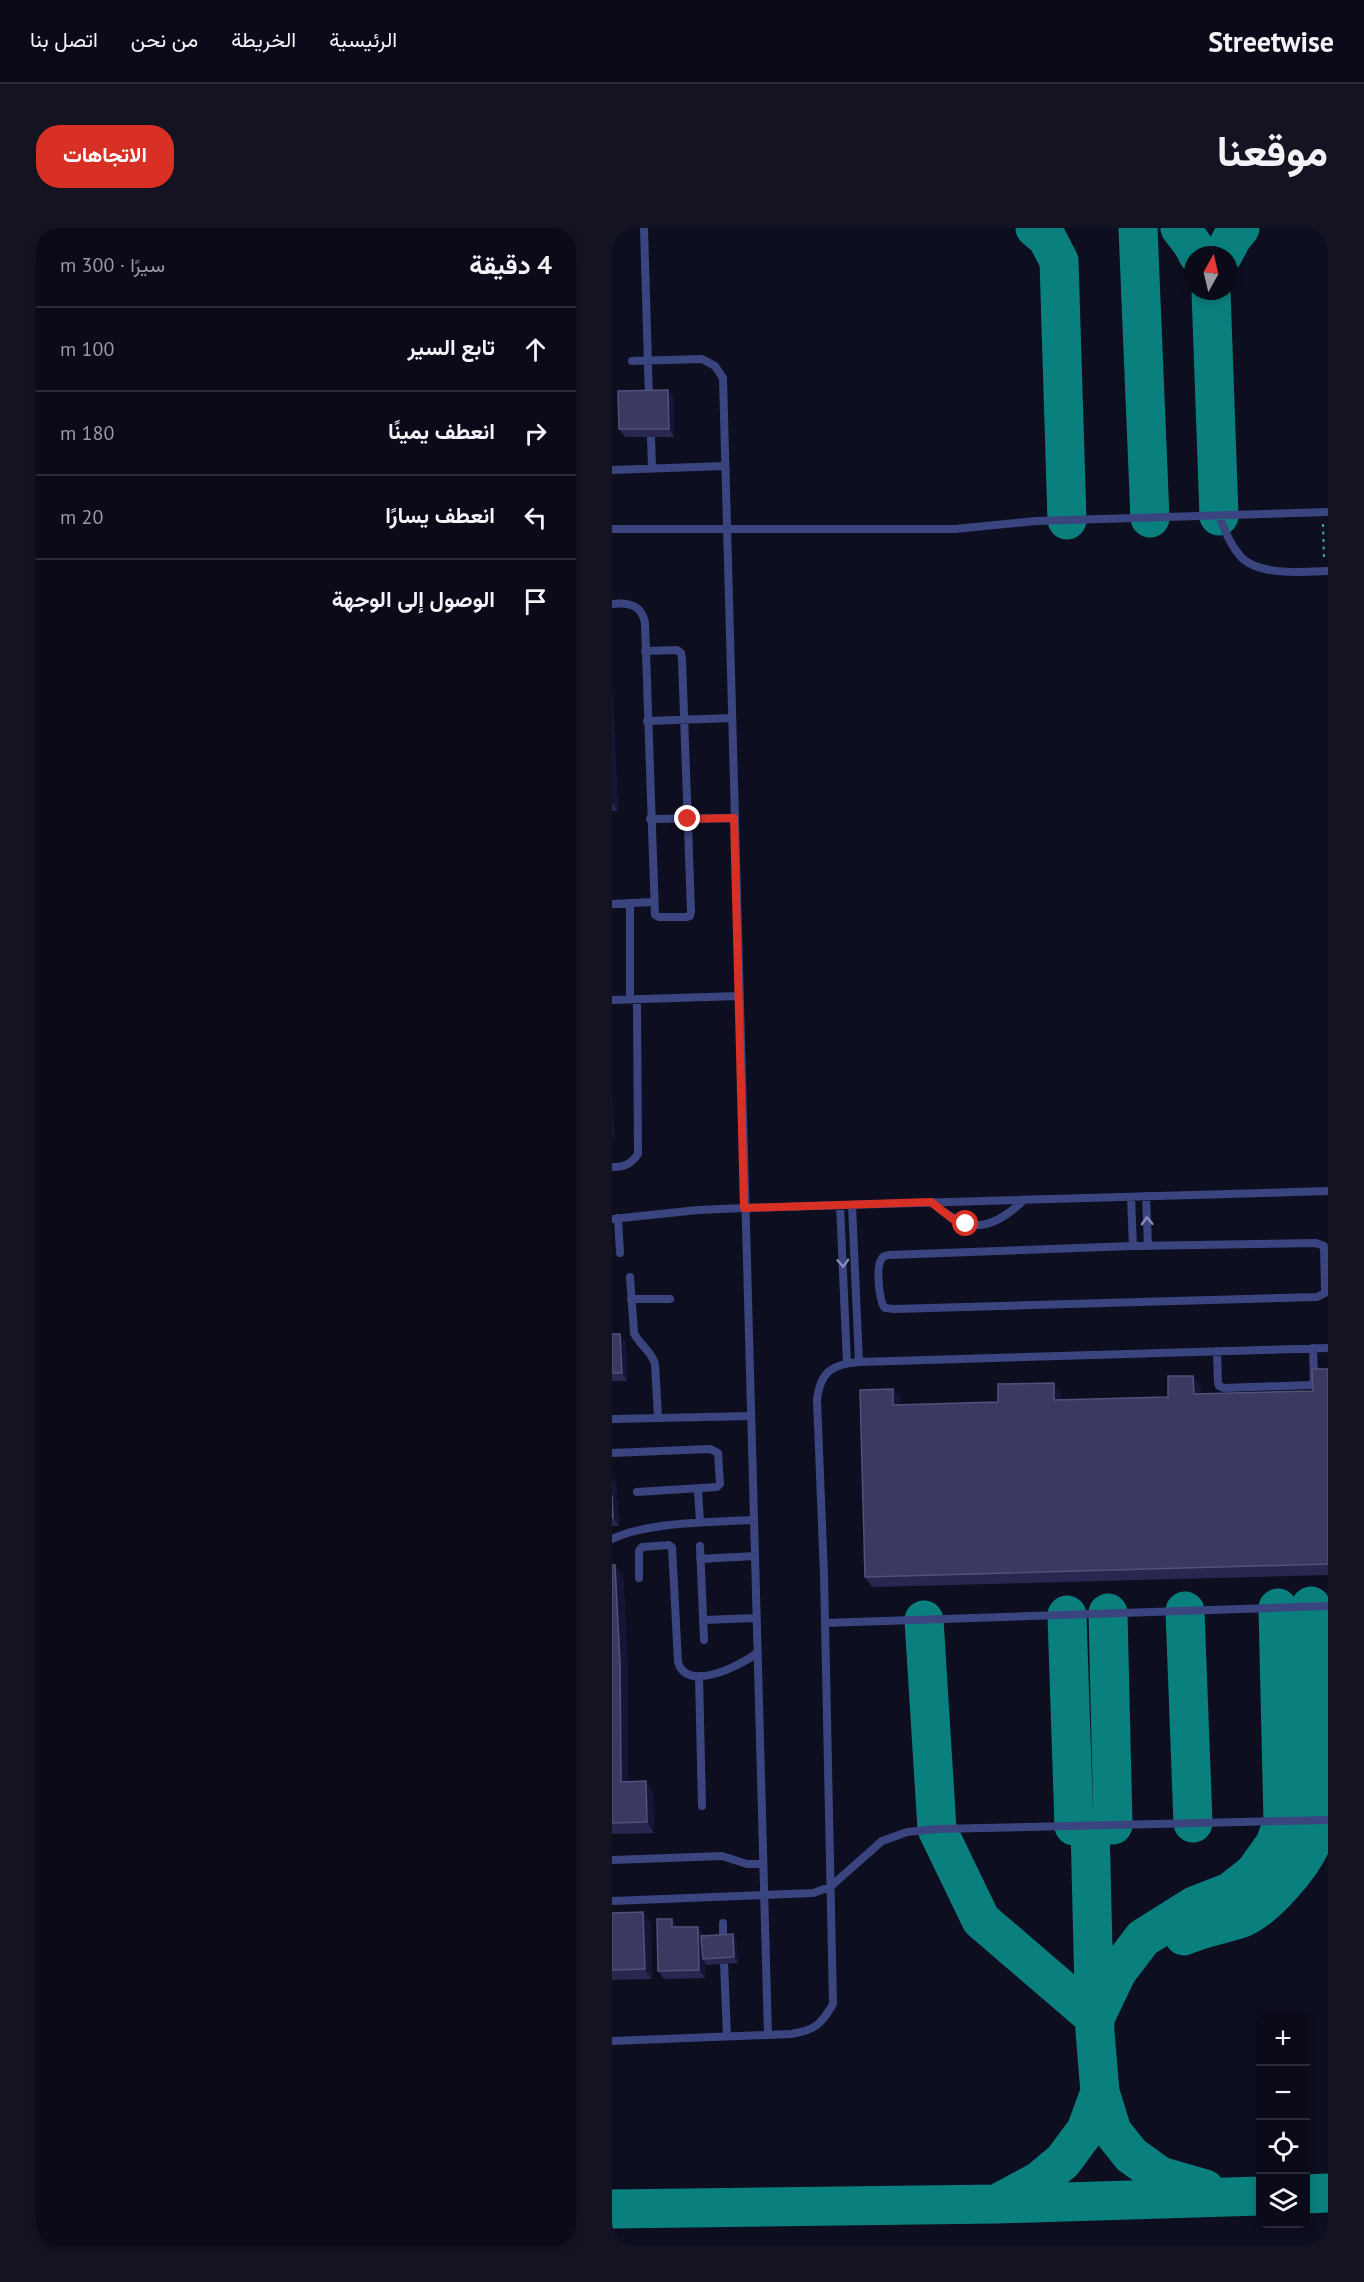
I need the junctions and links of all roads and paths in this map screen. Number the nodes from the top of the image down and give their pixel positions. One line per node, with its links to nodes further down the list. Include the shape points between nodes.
1 (644, 228): 2 (lane)
2 (648, 360): 3 (lane); 4 (lane); 6 (lane, via 702,359 715,366 723,378)
3 (632, 361)
4 (649, 399)
5 (651, 437): 7 (lane)
6 (724, 466): 7 (lane); 11 (lane)
7 (652, 468): 8 (lane)
8 (612, 470)
9 (1325, 512): 10 (lane); 13 (path)
10 (1219, 516): 11 (lane, via 1036,521 955,529); 13 (lane, via 1243,559 1267,570)
11 (725, 528): 12 (lane); 16 (lane)
12 (612, 529)
13 (1326, 571)
14 (612, 604): 15 (lane, via 630,604 643,615)
15 (645, 651): 17 (lane, via 672,649 681,653); 18 (lane)
16 (731, 718): 17 (lane); 19 (lane)
17 (685, 720): 18 (lane); 21 (lane)
18 (647, 721): 20 (lane)
19 (734, 818): 21 (lane); 25 (lane)
20 (650, 819): 21 (lane); 22 (lane)
21 (688, 819): 22 (lane, via 691,914 656,917)
22 (653, 902): 23 (lane)
23 (630, 903): 24 (lane); 26 (lane)
24 (612, 904)
25 (739, 996): 26 (lane); 36 (lane)
26 (633, 999): 27 (lane); 28 (lane, via 638,1154 632,1162)
27 (612, 1000)
28 (612, 1167)
29 (1328, 1191): 30 (lane)
30 (1146, 1196): 31 (lane); 39 (lane, one-way to 30)
31 (1131, 1197): 32 (lane); 38 (lane)
32 (1024, 1200): 33 (lane); 33 (lane, via 1003,1218 979,1225 954,1220)
33 (931, 1202): 34 (lane)
34 (852, 1204): 35 (lane); 47 (lane)
35 (840, 1205): 36 (lane); 48 (lane, one-way to 48)
36 (744, 1208): 37 (lane); 49 (lane)
37 (615, 1218): 40 (lane)
38 (1132, 1246): 39 (lane); 39 (lane, via 884,1256 879,1263 880,1300 885,1308 894,1309 1317,1297 1325,1293 1324,1246 1320,1244)
39 (1148, 1246)
40 (620, 1253)
41 (630, 1277): 42 (lane)
42 (631, 1299): 43 (lane); 50 (lane, via 634,1333 655,1364)
43 (670, 1299)
44 (1313, 1348): 45 (lane); 46 (lane); 46 (lane, via 1311,1384 1234,1387 1219,1386)
45 (1328, 1348)
46 (1217, 1351): 47 (lane)
47 (859, 1362): 48 (lane)
48 (847, 1363): 65 (lane, via 835,1366 824,1376 818,1394)
49 (751, 1416): 50 (lane); 55 (lane)
50 (658, 1418): 51 (lane)
51 (612, 1419)
52 (612, 1453): 53 (lane, via 715,1450 720,1458 720,1484)
53 (698, 1489): 54 (lane); 56 (lane)
54 (637, 1492)
55 (753, 1520): 56 (lane); 59 (lane)
56 (700, 1522): 57 (lane, via 635,1531)
57 (612, 1539)
58 (700, 1546): 60 (lane)
59 (755, 1556): 60 (lane); 63 (lane)
60 (700, 1559): 64 (lane)
61 (639, 1578): 68 (lane, via 642,1547 672,1547 678,1662 685,1674)
62 (1328, 1606): 65 (lane)
63 (756, 1618): 64 (lane); 67 (lane)
64 (703, 1620): 66 (lane)
65 (825, 1623): 73 (lane)
66 (704, 1640)
67 (757, 1653): 68 (lane, via 730,1669); 72 (lane)
68 (699, 1676): 69 (lane)
69 (702, 1806)
70 (1328, 1820): 73 (lane, via 907,1832 882,1841)
71 (612, 1860): 72 (lane, via 722,1856 747,1864)
72 (763, 1864): 74 (lane)
73 (830, 1887): 74 (lane, via 813,1893); 79 (lane, via 833,2004 824,2020 809,2031)
74 (763, 1897): 75 (lane); 79 (lane)
75 (612, 1901)
76 (723, 1923): 77 (lane)
77 (723, 1940)
78 (724, 1963): 80 (lane)
79 (768, 2035): 80 (lane)
80 (727, 2036): 81 (lane)
81 (612, 2041)

